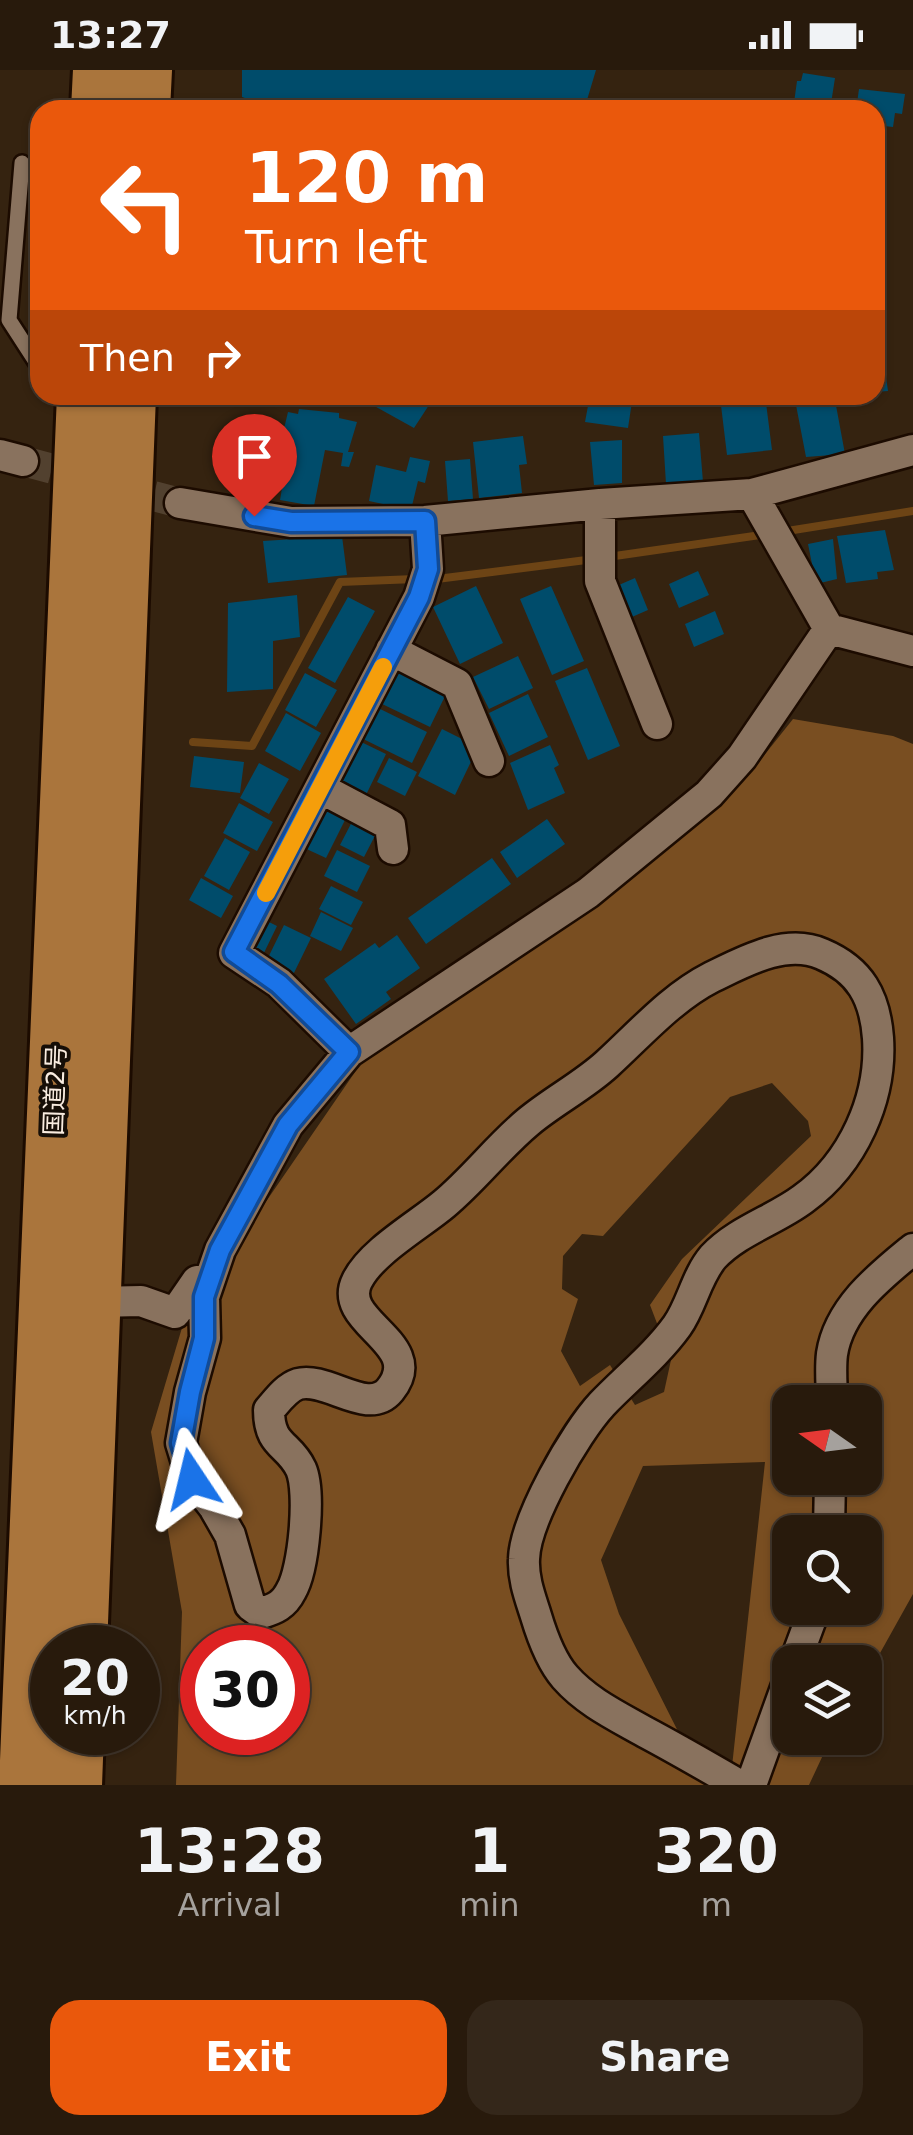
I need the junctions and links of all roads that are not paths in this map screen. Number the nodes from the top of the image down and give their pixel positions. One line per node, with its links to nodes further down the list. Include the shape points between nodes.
1 (73, 70): 5 (highway)
2 (99, 70): 6 (highway)
3 (146, 70): 7 (highway)
4 (176, 70): 8 (highway)
5 (72, 100)
6 (98, 100)
7 (144, 100)
8 (174, 100)
9 (22, 163): 10 (lane, via 9,320)
10 (30, 353)
11 (59, 405): 29 (highway, via 49,637)
12 (84, 405): 29 (highway, 国道2号)
13 (130, 405): 24 (highway, 国道2号)
14 (159, 405): 24 (highway, via 140,689)
15 (913, 450): 16 (street)
16 (752, 494): 18 (street); 20 (street)
17 (180, 504): 19 (street, via 291,522)
18 (600, 504): 19 (street); 23 (street, via 600,581)
19 (425, 521): 21 (street, via 424,581)
20 (829, 629): 22 (street); 28 (street, via 709,794 588,892)
21 (391, 650): 25 (street, via 457,684); 26 (street)
22 (913, 652)
23 (657, 724)
24 (114, 752): 32 (highway, 国道2号)
25 (489, 761)
26 (320, 788): 27 (street, via 390,826); 28 (street, via 234,952 279,984)
27 (393, 848)
28 (349, 1052): 31 (street, via 288,1125)
29 (56, 1073): 37 (highway, 国道2号)
30 (913, 1248): 33 (street, via 867,1288 842,1326 832,1352)
31 (210, 1279): 32 (street, via 197,1280 176,1313 140,1301); 39 (street, via 181,1443 192,1479 230,1535 250,1605 261,1613 278,1608 293,1590 307,1492 300,1466 269,1428 269,1410 298,1384 373,1400 386,1396 396,1380 392,1345 353,1296 375,1259 691,988 786,947 815,950 847,966 865,986 880,1065 857,1134 838,1166 805,1198 722,1247 707,1264 678,1324 584,1426 528,1528 524,1550 540,1632 560,1672 584,1698)
32 (96, 1302): 34 (highway, 国道2号)
33 (832, 1385)
34 (83, 1625)
35 (772, 1727): 40 (street)
36 (77, 1755): 38 (highway)
37 (25, 1785)
38 (76, 1785)
39 (739, 1785)
40 (751, 1785)

